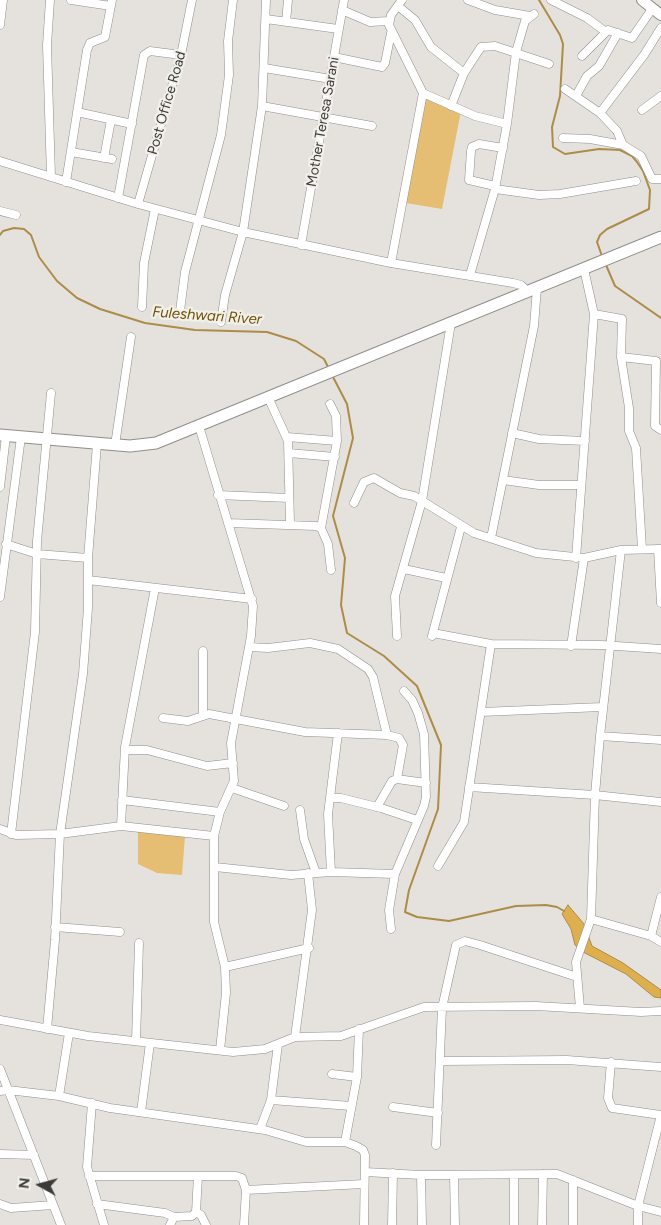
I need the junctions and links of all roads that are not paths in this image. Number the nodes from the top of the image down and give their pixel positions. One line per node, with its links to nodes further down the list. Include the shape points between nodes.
1 (3, 0): 19 (street)
2 (50, 0): 52 (street, via 47,45)
3 (71, 0): 12 (street)
4 (192, 0): 26 (street, Post Office Road)
5 (233, 0): 62 (street, via 228,41 229,75 221,135)
6 (266, 0): 16 (street)
7 (288, 0): 18 (street)
8 (344, 0): 14 (street, Mother Teresa Sarani)
9 (468, 0): 25 (street, via 495,10 532,15 523,28)
10 (551, 0): 22 (street, via 588,18)
11 (642, 0): 15 (street)
12 (112, 3): 40 (street, via 105,37 90,43 87,50)
13 (400, 3): 17 (street); 31 (street, via 431,47)
14 (342, 10): 17 (street, via 370,22); 21 (street, Mother Teresa Sarani)
15 (657, 12): 24 (street, via 632,38)
16 (266, 19): 18 (street); 30 (street)
17 (389, 21): 23 (street)
18 (286, 22): 21 (street)
19 (0, 25)
20 (661, 28): 41 (street)
21 (338, 29): 28 (street, Mother Teresa Sarani)
22 (606, 32): 24 (street, via 610,29); 27 (street)
23 (391, 33): 28 (street, via 382,67); 34 (street)
24 (618, 33): 35 (street)
25 (516, 52): 29 (street); 31 (street, via 495,46 481,47); 45 (street)
26 (181, 55): 44 (street, via 146,52); 58 (street, Post Office Road)
27 (582, 56)
28 (334, 57): 32 (street, Mother Teresa Sarani)
29 (549, 64)
30 (264, 68): 32 (street); 37 (street)
31 (464, 73): 38 (street)
32 (331, 79): 42 (street, Mother Teresa Sarani)
33 (565, 89): 35 (street)
34 (423, 93): 38 (street); 66 (street)
35 (576, 96): 41 (street)
36 (661, 96): 39 (street)
37 (262, 106): 42 (street); 63 (street)
38 (451, 106): 45 (street, via 480,118)
39 (642, 110)
40 (77, 112): 43 (street); 50 (street)
41 (600, 113): 48 (street, via 617,131)
42 (324, 116): 46 (street); 65 (street, Mother Teresa Sarani)
43 (111, 120): 44 (street); 50 (street, via 108,159)
44 (132, 124): 57 (street)
45 (507, 124): 49 (street)
46 (372, 126)
47 (563, 138): 48 (street)
48 (623, 145): 53 (street, via 641,156 652,179)
49 (503, 148): 56 (street); 56 (street, via 479,144 471,151 469,180)
50 (71, 152): 55 (street)
51 (0, 161): 52 (street)
52 (51, 177): 55 (street)
53 (661, 179)
54 (636, 181): 56 (street, via 560,194 532,194)
55 (66, 182): 57 (street)
56 (495, 187): 68 (street)
57 (118, 198): 58 (street)
58 (138, 204): 59 (street)
59 (155, 209): 62 (street); 70 (street, via 144,263)
60 (0, 211): 61 (street)
61 (16, 215)
62 (199, 220): 63 (street); 71 (street, via 185,272)
63 (243, 232): 65 (street); 73 (street, via 225,295)
64 (661, 238): 67 (main road)
65 (301, 245): 66 (street)
66 (391, 263): 68 (street)
67 (586, 268): 69 (main road); 72 (street)
68 (470, 275): 69 (street, via 520,284)
69 (533, 290): 74 (main road); 82 (street, via 534,326)
70 (142, 307)
71 (180, 311)
72 (594, 314): 76 (street, via 622,319); 88 (street)
73 (221, 322)
74 (451, 323): 78 (main road); 98 (street)
75 (131, 337): 90 (street)
76 (622, 357): 81 (street, via 656,361 655,426); 106 (street, via 628,431 636,448)
77 (51, 393): 86 (street)
78 (268, 397): 80 (main road); 85 (street)
79 (330, 404): 87 (street, via 336,416)
80 (199, 426): 90 (main road, via 151,445); 96 (street)
81 (661, 430)
82 (512, 433): 88 (street, via 539,439); 93 (street)
83 (3, 436): 84 (main road); 95 (street)
84 (21, 437): 86 (main road); 105 (street)
85 (287, 437): 87 (street); 91 (street)
86 (46, 439): 89 (main road); 109 (street)
87 (337, 441): 92 (street)
88 (585, 441): 94 (street)
89 (97, 444): 90 (main road); 110 (street)
90 (115, 445)
91 (289, 452): 92 (street); 97 (street)
92 (335, 457): 103 (street)
93 (503, 480): 94 (street, via 539,485); 104 (street)
94 (581, 485): 111 (street)
95 (0, 487)
96 (218, 495): 97 (street); 100 (street)
97 (289, 498): 101 (street)
98 (422, 501): 99 (street, via 374,478 364,482); 102 (street); 112 (street)
99 (354, 504)
100 (228, 522): 101 (street); 118 (street)
101 (290, 523): 103 (street)
102 (461, 527): 104 (street); 114 (street)
103 (321, 528): 113 (street, via 328,544)
104 (491, 538): 111 (street, via 536,553)
105 (6, 544): 109 (street); 117 (street)
106 (642, 549): 107 (street); 108 (street)
107 (660, 549): 119 (street)
108 (621, 550): 111 (street); 123 (street)
109 (37, 554): 110 (street); 154 (street, via 35,632)
110 (88, 558): 115 (street)
111 (580, 558): 122 (street)
112 (404, 568): 114 (street); 120 (street, via 395,596)
113 (332, 570)
114 (446, 578): 121 (street, via 432,635)
115 (88, 580): 116 (street); 155 (street, via 83,674)
116 (155, 588): 118 (street); 137 (street)
117 (0, 597)
118 (252, 599): 124 (street)
119 (661, 604)
120 (397, 636)
121 (491, 644): 122 (street); 129 (street)
122 (571, 646): 123 (street)
123 (612, 646): 125 (street); 128 (street)
124 (249, 647): 132 (street); 134 (street, via 310,643 338,649 368,669 373,677)
125 (661, 649)
126 (203, 651): 130 (street)
127 (404, 691): 140 (street, via 415,706 424,734)
128 (602, 706): 129 (street); 135 (street)
129 (481, 712): 141 (street)
130 (204, 715): 131 (street, via 188,721); 132 (street)
131 (163, 718)
132 (234, 719): 133 (street, via 305,732); 138 (street)
133 (338, 733): 134 (street); 144 (street)
134 (386, 735): 139 (street, via 399,738 403,745)
135 (600, 736): 136 (street); 143 (street)
136 (661, 740)
137 (125, 750): 138 (street, via 147,750 207,766); 145 (street)
138 (233, 764): 142 (street)
139 (397, 779): 140 (street); 148 (street, via 388,785)
140 (426, 783): 151 (street, via 424,806)
141 (470, 787): 143 (street); 157 (street, via 464,822)
142 (232, 788): 147 (street); 150 (street)
143 (595, 795): 146 (street); 163 (street)
144 (330, 798): 148 (street); 159 (street)
145 (122, 800): 150 (street); 152 (street)
146 (661, 802)
147 (284, 806)
148 (377, 807): 151 (street)
149 (300, 810): 160 (street)
150 (220, 812): 156 (street)
151 (417, 820): 161 (street)
152 (121, 826): 155 (street); 156 (street)
153 (0, 829): 154 (street)
154 (11, 834): 155 (street)
155 (60, 834): 164 (street)
156 (214, 836): 158 (street)
157 (438, 866)
158 (215, 868): 160 (street, via 291,875); 171 (street, via 214,922)
159 (331, 872): 160 (street); 161 (street)
160 (312, 873): 170 (street)
161 (395, 874): 165 (street)
162 (661, 897): 167 (street)
163 (591, 919): 167 (street); 172 (street, via 576,962)
164 (55, 927): 166 (street); 177 (street)
165 (390, 929)
166 (120, 932)
167 (651, 936): 168 (street)
168 (661, 942)
169 (139, 943): 181 (street)
170 (308, 948): 171 (street); 180 (street)
171 (225, 967): 184 (street, via 226,993)
172 (577, 977): 173 (street, via 480,945 460,942 454,951); 174 (street)
173 (442, 1008): 174 (street); 178 (street, via 424,1007); 185 (street)
174 (580, 1008): 175 (street)
175 (661, 1012)
176 (0, 1020): 177 (street)
177 (47, 1029): 179 (street)
178 (359, 1029): 180 (street, via 341,1036); 190 (street)
179 (69, 1033): 181 (street); 192 (street)
180 (295, 1037): 183 (street)
181 (136, 1041): 182 (street)
182 (150, 1043): 184 (street); 197 (street)
183 (278, 1044): 184 (street, via 265,1049); 193 (street)
184 (220, 1050)
185 (441, 1062): 186 (street); 198 (street)
186 (611, 1062): 187 (street); 199 (street, via 608,1098 612,1108)
187 (661, 1067)
188 (0, 1069): 191 (street)
189 (332, 1074): 190 (street)
190 (357, 1078): 195 (street)
191 (4, 1090): 192 (street); 204 (street)
192 (59, 1096): 194 (street)
193 (271, 1100): 195 (street); 200 (street)
194 (92, 1103): 197 (street); 210 (street, via 87,1149)
195 (351, 1106): 201 (street)
196 (393, 1106): 198 (street)
197 (141, 1112): 200 (street)
198 (438, 1113): 202 (street)
199 (661, 1115): 219 (street)
200 (260, 1130): 201 (street, via 306,1142)
201 (345, 1142): 205 (street, via 363,1150)
202 (436, 1145)
203 (0, 1154): 204 (street)
204 (34, 1155): 218 (street)
205 (365, 1172): 206 (street); 214 (street)
206 (393, 1173): 208 (street); 229 (street)
207 (543, 1174): 212 (street); 213 (street, via 557,1174); 233 (street)
208 (421, 1175): 209 (street); 230 (street)
209 (454, 1175): 212 (street); 231 (street)
210 (89, 1176): 211 (street); 217 (street)
211 (198, 1176): 215 (street, via 236,1176 242,1178); 220 (street)
212 (514, 1176): 232 (street)
213 (573, 1180): 219 (street); 234 (street)
214 (364, 1184): 215 (street); 228 (street)
215 (246, 1190): 227 (street)
216 (0, 1204): 218 (street, via 11,1208)
217 (97, 1204): 222 (street); 224 (street)
218 (53, 1205): 223 (street)
219 (638, 1206): 221 (street); 235 (street)
220 (196, 1212): 222 (street, via 192,1216); 226 (street)
221 (661, 1212)
222 (174, 1216): 225 (street)
223 (61, 1225)
224 (104, 1225)
225 (170, 1225)
226 (206, 1225)
227 (244, 1225)
228 (364, 1225)
229 (392, 1225)
230 (422, 1225)
231 (455, 1225)
232 (514, 1225)
233 (542, 1225)
234 (573, 1225)
235 (638, 1225)

